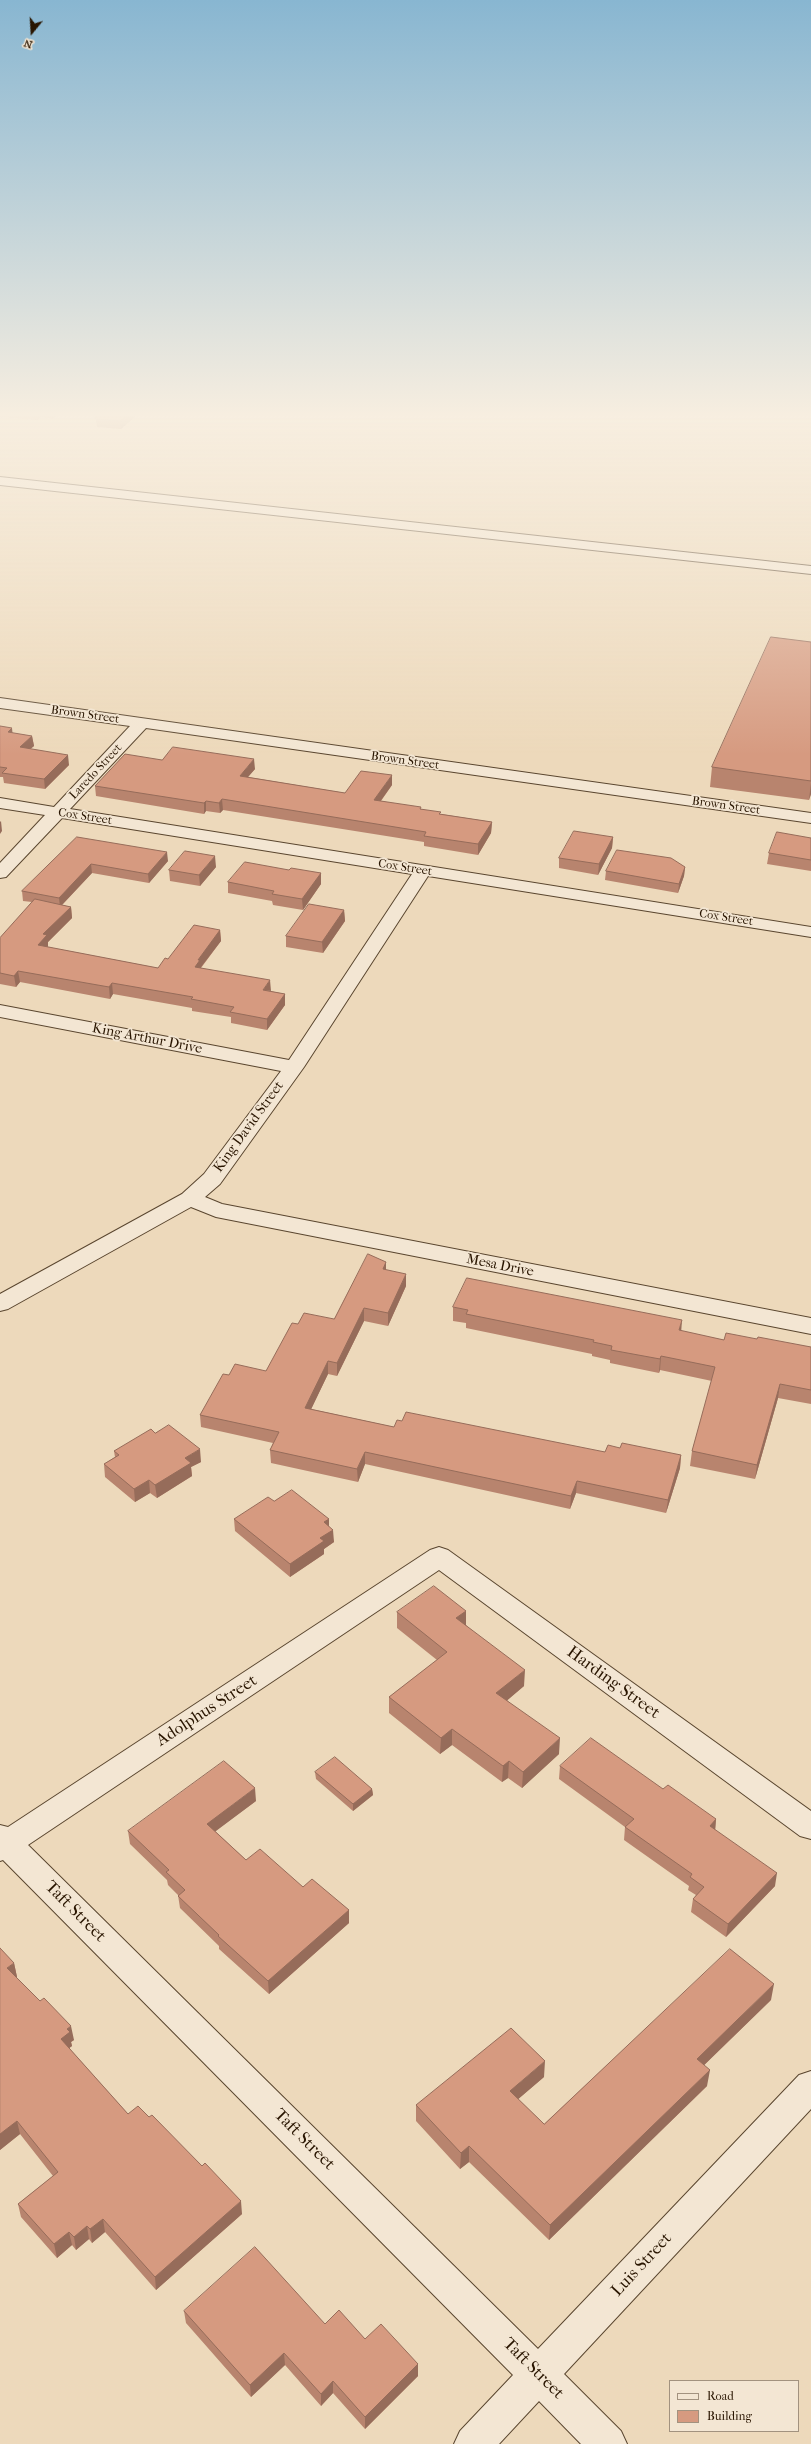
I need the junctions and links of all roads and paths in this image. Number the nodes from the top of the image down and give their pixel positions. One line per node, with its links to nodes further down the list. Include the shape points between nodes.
1 (420, 527): 2 (street)
2 (811, 570)
3 (0, 703): 4 (street, Brown Street)
4 (141, 724): 6 (street, Laredo Street); 7 (street, Brown Street)
5 (0, 804): 6 (street, Cox Street)
6 (57, 813): 8 (street, Cox Street); 9 (street, Laredo Street)
7 (811, 818)
8 (423, 870): 10 (street, Cox Street); 12 (street, King David Street)
9 (0, 873)
10 (811, 932)
11 (0, 1011): 12 (street, King Arthur Drive)
12 (294, 1067): 13 (street, King David Street, via 212,1179)
13 (190, 1199): 14 (street, King David Street); 15 (street, Mesa Drive, via 216,1210)
14 (0, 1304)
15 (811, 1326)
16 (413, 1574): 17 (street, Harding Street, via 439,1557); 18 (street, Adolphus Street)
17 (811, 1827)
18 (2, 1843): 20 (street, Taft Street)
19 (811, 2086): 20 (street, Luis Street)
20 (538, 2375): 21 (street, Luis Street); 22 (street, Taft Street)
21 (473, 2444)
22 (608, 2444)

